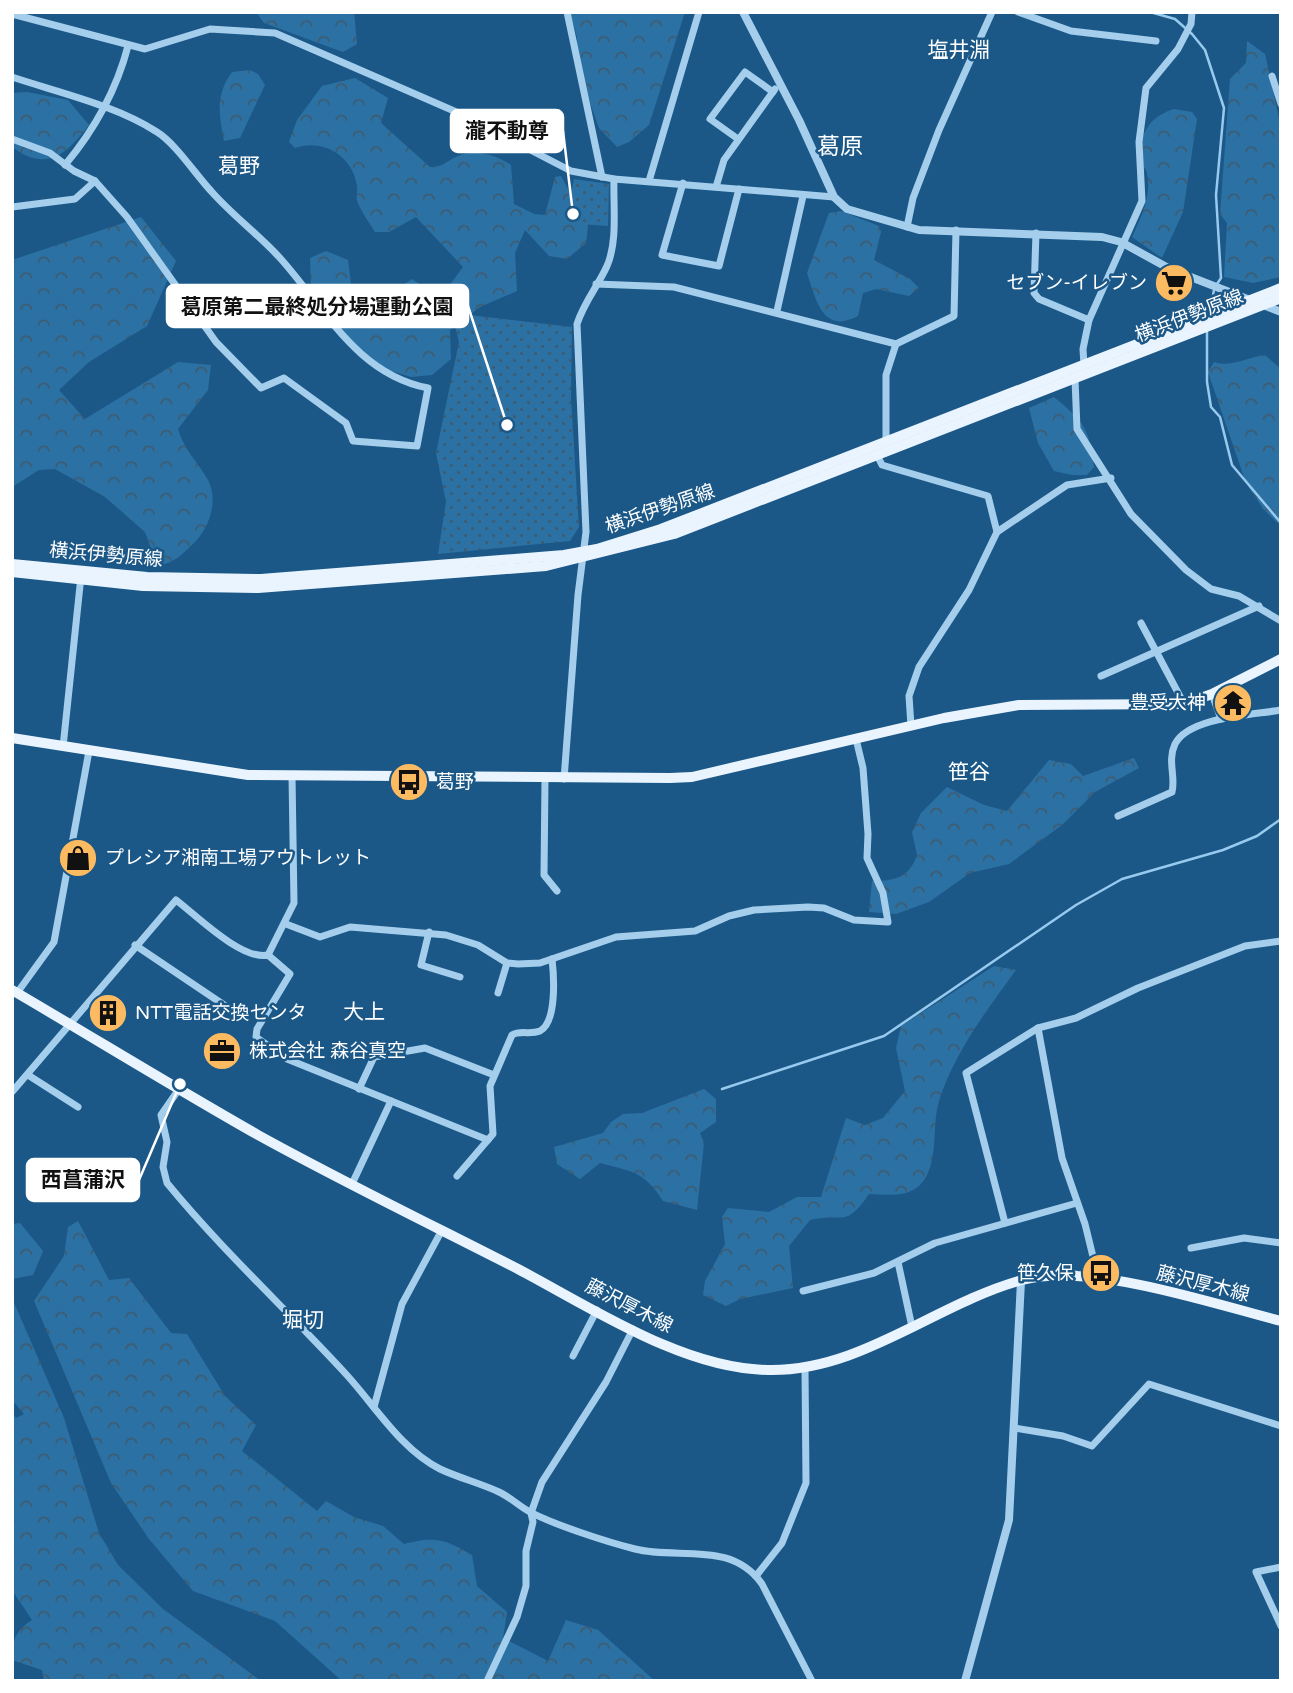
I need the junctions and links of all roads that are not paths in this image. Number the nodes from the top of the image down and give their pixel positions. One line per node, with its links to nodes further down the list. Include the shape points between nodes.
1 (567, 12): 19 (street)
2 (699, 12): 22 (street)
3 (743, 12): 12 (street)
4 (992, 12): 29 (street, via 944,118)
5 (1018, 12): 8 (street, via 1071,30)
6 (1192, 12): 32 (street, via 1178,49 1146,88 1139,142 1142,201)
7 (12, 14): 9 (street)
8 (1156, 41)
9 (128, 46): 15 (street); 19 (street, via 145,49 210,29 275,33 461,114 571,171)
10 (1272, 76): 14 (street)
11 (12, 78): 15 (street)
12 (780, 82): 13 (street); 27 (street)
13 (773, 92): 16 (street); 16 (street, via 745,72 710,119)
14 (1281, 104)
15 (105, 108): 18 (street); 21 (street, via 159,133 228,210 279,256 357,352 398,380 428,388 417,446 353,440 346,423 284,378 261,388 216,342 127,217)
16 (738, 138): 24 (street, via 724,160)
17 (12, 139): 18 (street)
18 (65, 164): 21 (street)
19 (603, 177): 20 (street)
20 (614, 179): 22 (street); 33 (street, via 612,249)
21 (95, 181): 28 (street, via 68,201)
22 (649, 181): 23 (street)
23 (684, 183): 24 (street); 25 (street, via 662,255 719,266)
24 (716, 187): 25 (street)
25 (739, 189): 26 (street)
26 (803, 196): 27 (street); 38 (street)
27 (834, 197): 29 (street, via 855,212)
28 (12, 207)
29 (907, 227): 30 (street)
30 (956, 230): 31 (street); 41 (street, via 954,316)
31 (1036, 233): 32 (street, via 1083,234); 40 (street, via 1034,293 1038,299)
32 (1121, 242): 36 (street, via 1170,269); 40 (street)
33 (596, 284): 38 (street, via 674,287); 48 (street, via 578,324)
34 (1281, 288): 36 (main road, 横浜伊勢原線)
35 (1281, 298): 37 (main road, 横浜伊勢原線)
36 (1249, 301): 37 (street); 42 (main road, 横浜伊勢原線)
37 (1262, 306): 39 (street); 43 (main road, 横浜伊勢原線)
38 (777, 311): 41 (street)
39 (1281, 312)
40 (1089, 320): 42 (street)
41 (896, 344): 44 (street, via 886,375)
42 (1084, 366): 44 (main road, 横浜伊勢原線)
43 (1074, 379): 45 (main road, 横浜伊勢原線); 46 (street, via 1077,429)
44 (886, 442): 48 (main road, 横浜伊勢原線)
45 (877, 455): 47 (street, via 882,465 988,496); 48 (main road, 横浜伊勢原線, via 674,534)
46 (1111, 478): 47 (street, via 1067,485); 52 (street, via 1131,514 1186,570 1212,589)
47 (997, 532): 62 (street, via 969,590 919,667 909,696)
48 (584, 556): 51 (main road, 横浜伊勢原線, via 261,579); 69 (street)
49 (12, 564): 51 (main road, 横浜伊勢原線)
50 (12, 572): 51 (main road, 横浜伊勢原線)
51 (81, 576): 65 (street)
52 (1259, 606): 53 (street); 55 (street)
53 (1281, 621)
54 (1141, 623): 55 (street)
55 (1155, 654): 57 (street); 59 (street)
56 (1281, 659): 58 (main road)
57 (1101, 676)
58 (1212, 694): 59 (main road); 61 (street)
59 (1184, 704): 62 (main road, via 1019,705)
60 (1281, 710): 61 (street)
61 (1221, 719): 70 (street, via 1191,730 1175,744 1170,763 1172,792)
62 (911, 726): 64 (main road)
63 (12, 738): 65 (main road)
64 (856, 739): 69 (main road, via 692,777); 77 (street, via 863,768 867,858 883,893 888,922 854,920 824,908 763,909 685,933 616,937)
65 (62, 747): 66 (main road)
66 (89, 751): 67 (main road, via 223,772); 80 (street, via 54,942)
67 (292, 776): 68 (main road); 72 (street, via 294,903)
68 (545, 779): 69 (main road); 71 (street, via 544,875)
69 (564, 779)
70 (1118, 816)
71 (557, 891)
72 (286, 924): 73 (street, via 320,937 350,928); 76 (street)
73 (429, 932): 78 (street, via 476,944); 79 (street, via 421,965)
74 (1281, 941): 84 (street, via 1245,946 1076,1018)
75 (135, 945): 76 (street, via 176,900 234,946 258,957); 82 (street); 83 (street)
76 (268, 955): 88 (street, via 290,974 256,1037 278,1055)
77 (552, 959): 78 (street); 86 (street, via 554,991 547,1025 539,1031 512,1035)
78 (507, 963): 81 (street)
79 (460, 977)
80 (15, 991): 83 (main road, 藤沢厚木線)
81 (498, 993)
82 (227, 1007)
83 (70, 1023): 85 (street); 87 (main road, 藤沢厚木線)
84 (1038, 1028): 95 (street, via 1062,1158); 96 (street, via 967,1073)
85 (28, 1075): 89 (street); 91 (street)
86 (494, 1076): 88 (street, via 418,1049 374,1057); 92 (street)
87 (179, 1089): 94 (main road, 藤沢厚木線); 110 (street, via 161,1115 167,1142 163,1167 167,1183)
88 (359, 1089): 90 (street)
89 (12, 1092)
90 (391, 1101): 92 (street); 94 (street)
91 (78, 1107)
92 (488, 1140): 93 (street)
93 (457, 1176)
94 (352, 1184): 97 (main road, 藤沢厚木線)
95 (1077, 1203): 96 (street); 101 (street)
96 (1005, 1223): 100 (street, via 935,1243)
97 (442, 1230): 104 (main road, 藤沢厚木線); 110 (street, via 402,1304)
98 (1281, 1243): 99 (street, via 1244,1238)
99 (1191, 1248)
100 (898, 1262): 103 (street, via 874,1273); 106 (street)
101 (1098, 1277): 102 (main road, 藤沢厚木線, via 1062,1274); 105 (main road, 藤沢厚木線)
102 (1021, 1281): 106 (main road, 藤沢厚木線); 112 (street)
103 (803, 1290)
104 (597, 1310): 107 (main road, 藤沢厚木線); 108 (street)
105 (1281, 1321)
106 (912, 1327): 109 (main road, 藤沢厚木線, via 838,1360)
107 (633, 1328): 109 (main road, 藤沢厚木線, via 709,1363 761,1370); 113 (street, via 606,1382 554,1461)
108 (573, 1356)
109 (805, 1368): 115 (street, via 804,1493 782,1543)
110 (374, 1407): 113 (street, via 429,1463 503,1494)
111 (1281, 1426): 112 (street, via 1149,1384 1092,1446)
112 (1014, 1428): 119 (street, via 1009,1520)
113 (531, 1513): 115 (street, via 634,1549 719,1555); 117 (street, via 526,1586 517,1618)
114 (1281, 1567): 116 (street, via 1256,1572)
115 (756, 1576): 118 (street)
116 (1281, 1626)
117 (487, 1681)
118 (812, 1681)
119 (965, 1681)

